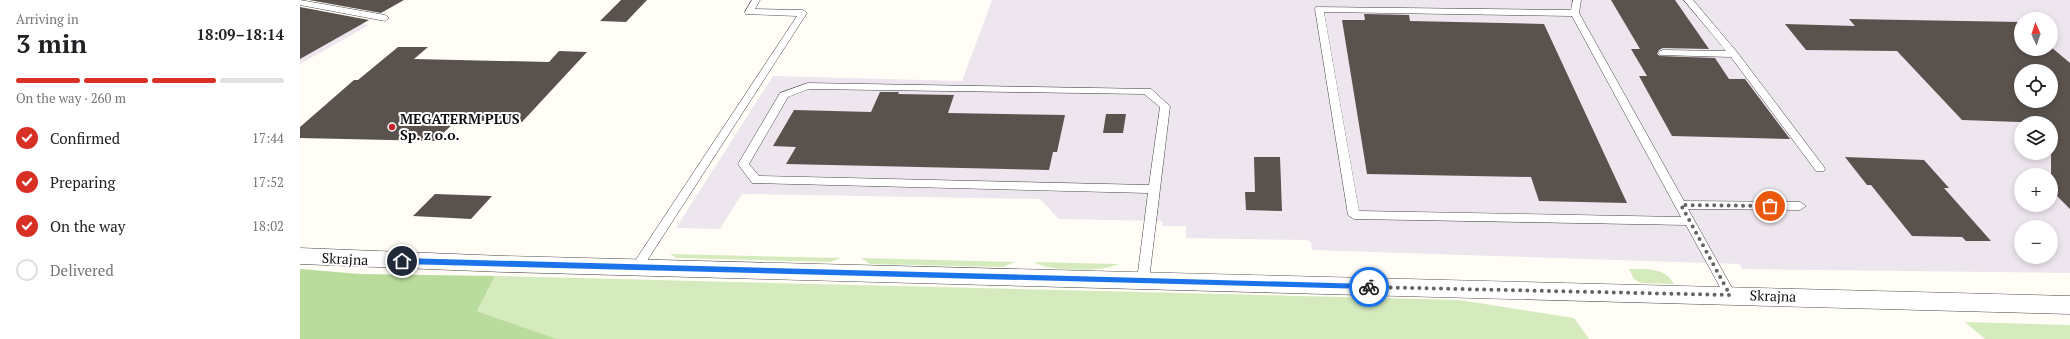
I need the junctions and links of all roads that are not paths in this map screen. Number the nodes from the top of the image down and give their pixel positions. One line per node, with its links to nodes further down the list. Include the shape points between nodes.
1 (756, 0): 15 (lane, via 748,12 803,13)
2 (1577, 0): 5 (lane)
3 (1688, 0): 8 (lane)
4 (300, 2): 6 (lane)
5 (1575, 13): 11 (lane); 13 (lane, via 1319,9 1354,215)
6 (385, 18)
7 (1663, 53): 8 (lane)
8 (1734, 54): 9 (lane)
9 (1820, 169)
10 (1155, 189): 10 (lane, via 1165,106 1147,91 808,86 784,95 743,164 756,180); 16 (lane)
11 (1681, 205): 12 (lane); 13 (lane)
12 (1800, 206)
13 (1689, 220): 17 (lane)
14 (300, 256): 15 (street, Skrajna)
15 (637, 267): 16 (street, Skrajna)
16 (1143, 280): 17 (street, Skrajna)
17 (1730, 295): 18 (street, Skrajna)
18 (2070, 304)

